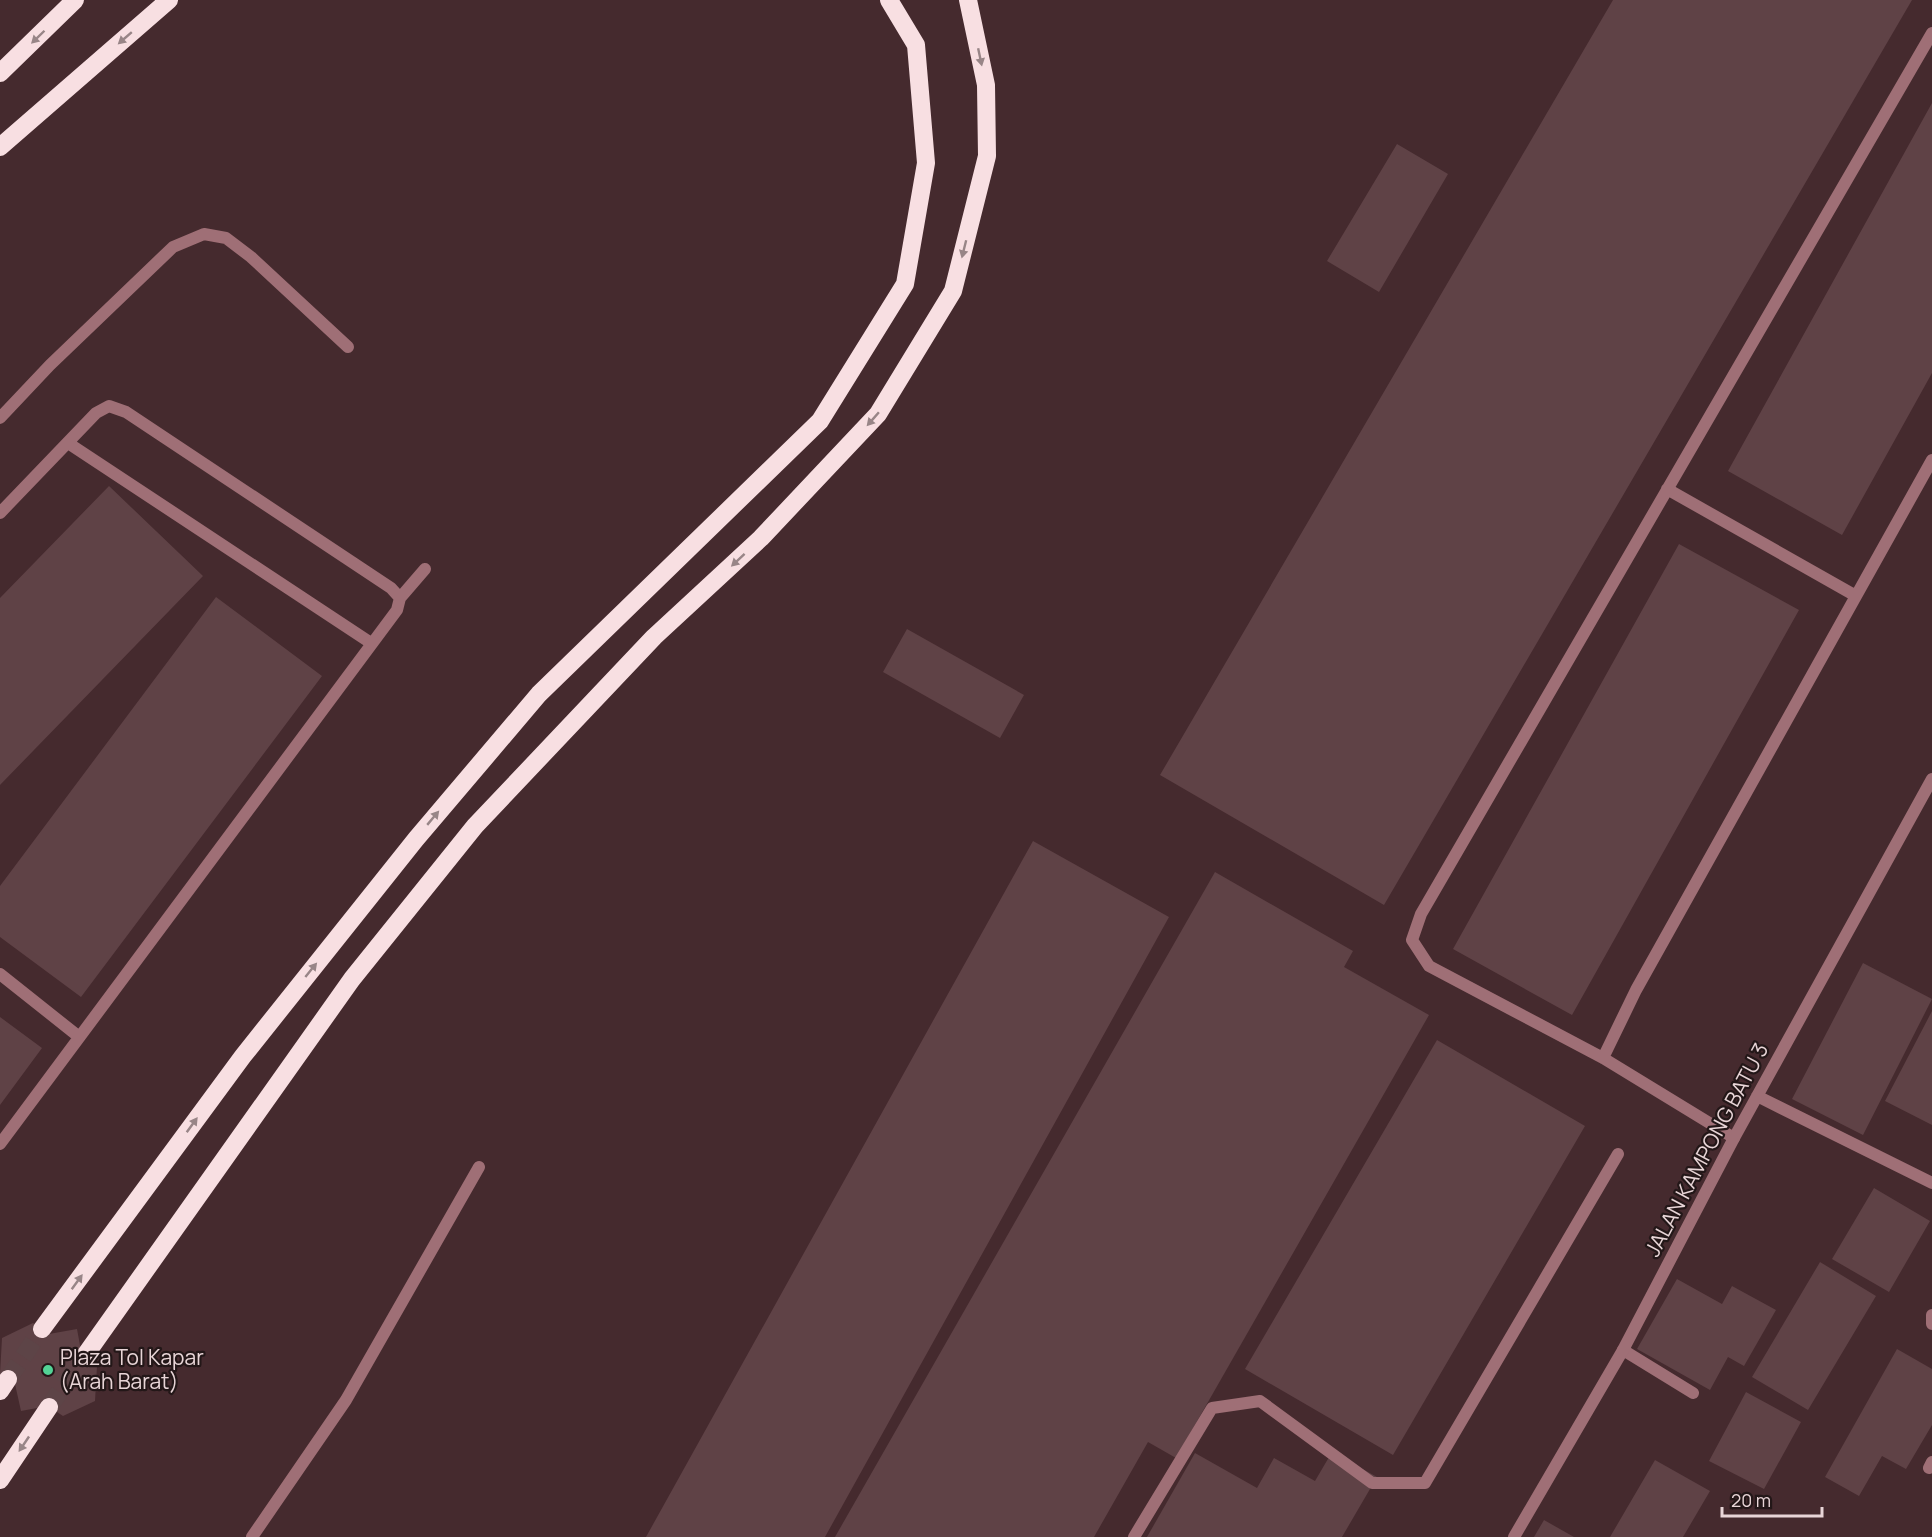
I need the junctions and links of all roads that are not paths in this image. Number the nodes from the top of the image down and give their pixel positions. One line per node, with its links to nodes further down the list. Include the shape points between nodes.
1 (75, 0): 6 (highway, one-way to 6)
2 (169, 0): 7 (highway, one-way to 7)
3 (889, 0): 30 (highway, one-way to 3, via 243,1056 416,839 539,694 820,421 905,284 926,163 916,45)
4 (968, 0): 32 (highway, one-way to 32, via 986,85 987,156 953,291 878,414 761,538 654,637 475,826 352,979)
5 (1932, 33): 12 (street)
6 (0, 73)
7 (0, 147)
8 (348, 347): 9 (street, via 251,257 226,238 204,234 173,247 50,364)
9 (0, 418)
10 (68, 443): 13 (street); 16 (street, via 96,413 109,406 126,412 391,588); 17 (street)
11 (1932, 460): 15 (street)
12 (1667, 489): 15 (street); 21 (street, via 1421,914 1412,940 1429,966)
13 (0, 513)
14 (425, 569): 16 (street)
15 (1856, 596): 21 (street, via 1636,990)
16 (400, 598): 17 (street, via 397,610)
17 (371, 643): 20 (street)
18 (1932, 779): 22 (street, JALAN KAMPONG BATU 3)
19 (0, 974): 20 (street)
20 (78, 1036): 24 (street)
21 (1603, 1058): 23 (street)
22 (1757, 1096): 23 (street, JALAN KAMPONG BATU 3); 27 (street)
23 (1734, 1138): 31 (street, JALAN KAMPONG BATU 3)
24 (0, 1144)
25 (1618, 1154): 37 (street, via 1425,1483 1372,1483 1260,1401 1212,1408)
26 (479, 1167): 36 (street, via 346,1400)
27 (1932, 1183)
28 (1932, 1315): 29 (street)
29 (1932, 1323)
30 (42, 1329)
31 (1623, 1350): 33 (street); 38 (street, JALAN KAMPONG BATU 3)
32 (84, 1358)
33 (1693, 1393)
34 (49, 1407): 35 (highway, one-way to 35)
35 (0, 1480)
36 (252, 1537)
37 (1134, 1537)
38 (1514, 1537)

